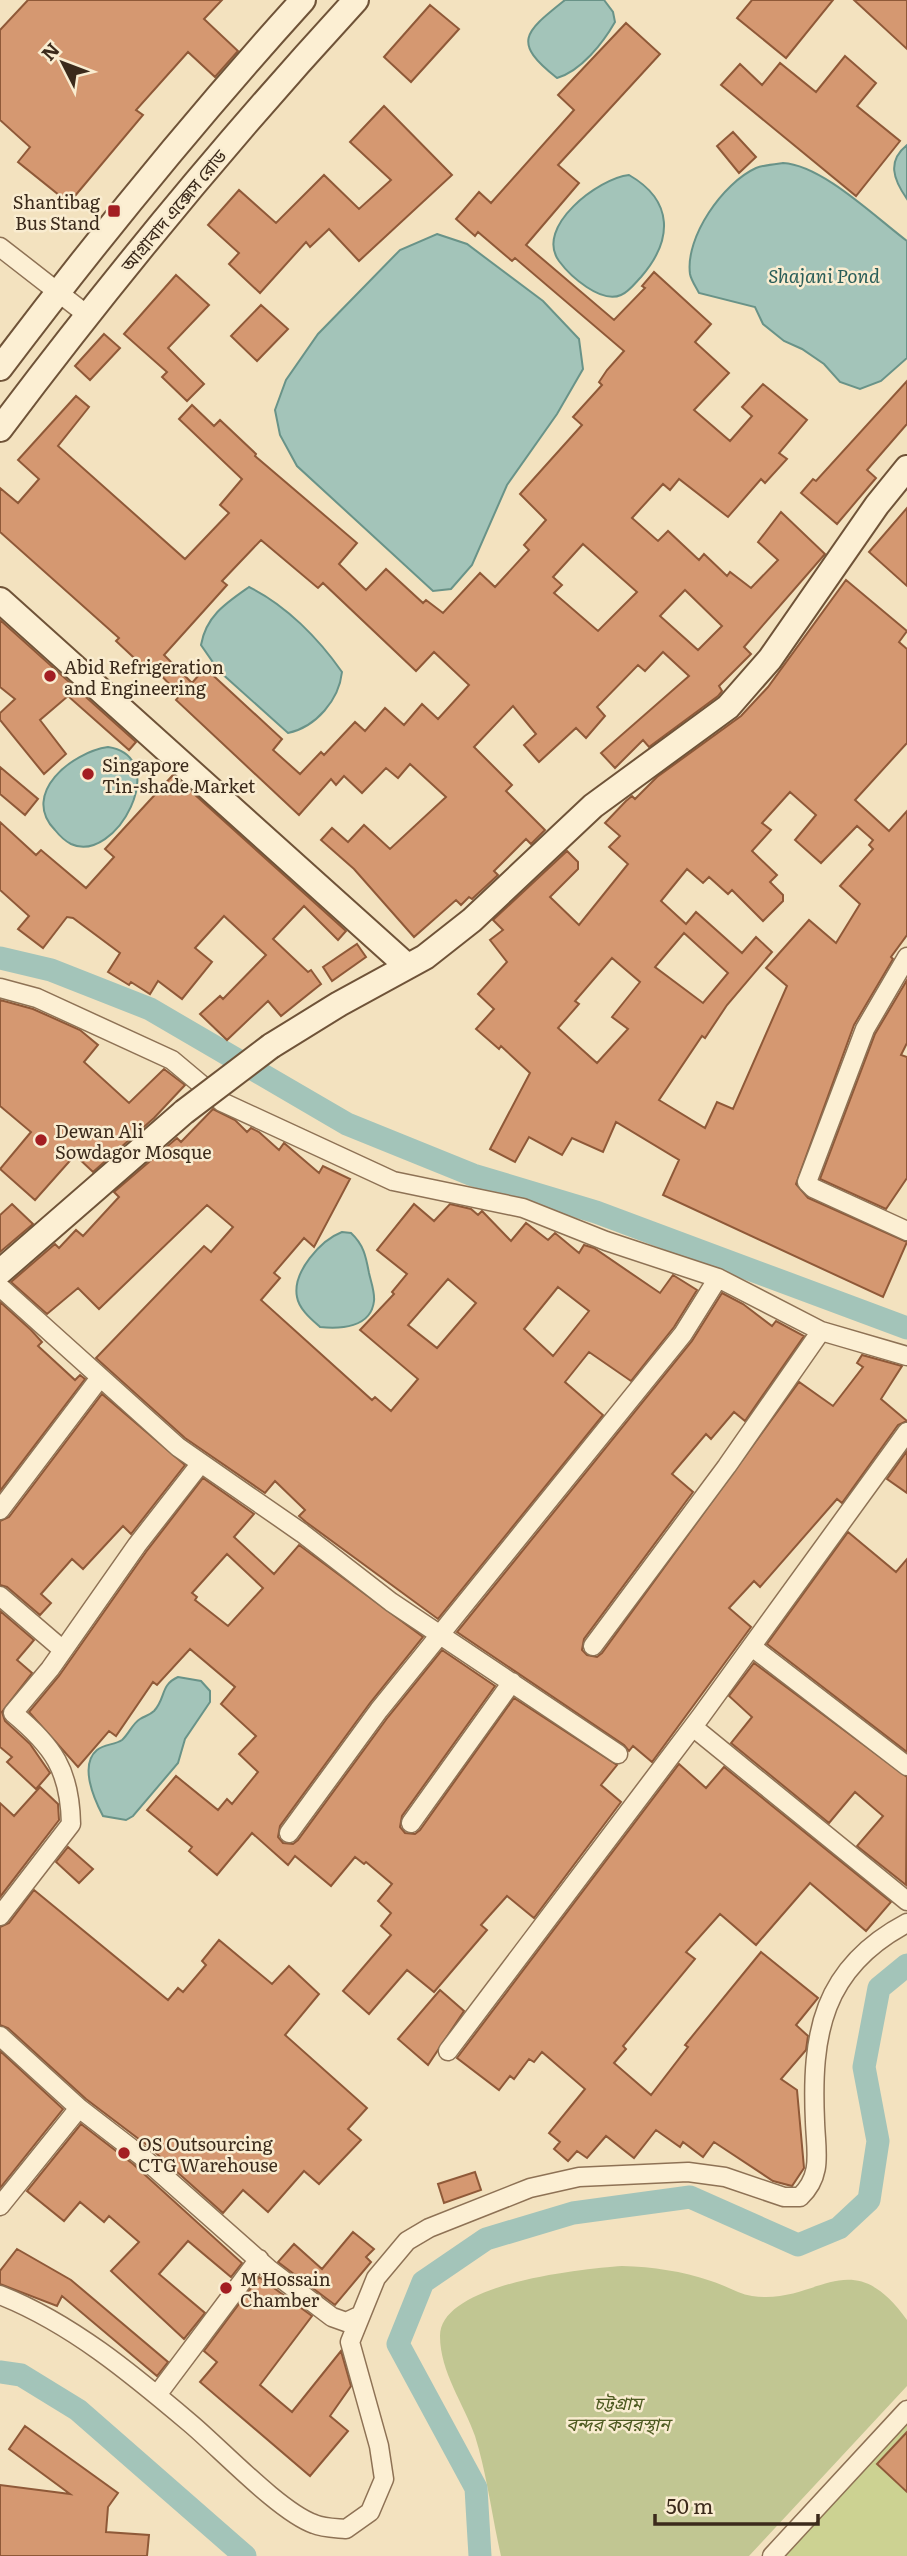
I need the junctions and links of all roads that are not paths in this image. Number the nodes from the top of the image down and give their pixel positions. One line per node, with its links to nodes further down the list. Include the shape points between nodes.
1 (303, 0): 4 (street, আগ্রাবাদ এক্সেস রোড, via 233,77)
2 (356, 0): 5 (street, আগ্রাবাদ এক্সেস রোড, via 261,103)
3 (0, 247): 4 (street)
4 (58, 292): 5 (street); 6 (street, আগ্রাবাদ এক্সেস রোড)
5 (86, 314): 7 (street, আগ্রাবাদ এক্সেস রোড)
6 (0, 368)
7 (0, 429)
8 (907, 468): 11 (street, via 770,660 728,707 593,806 472,920 425,957)
9 (0, 600): 11 (street)
10 (907, 957): 13 (street, via 865,1029 807,1182)
11 (406, 965): 14 (street, bridge, via 271,1046 184,1112)
12 (0, 988): 15 (street, via 37,998 172,1060 222,1102 382,1176 435,1192 523,1208)
13 (907, 1231)
14 (0, 1272)
15 (718, 1278): 17 (street); 24 (street, via 683,1334)
16 (0, 1287): 19 (street)
17 (821, 1331): 18 (street); 25 (street)
18 (907, 1356)
19 (99, 1379): 21 (street); 22 (street)
20 (907, 1432): 26 (street)
21 (201, 1463): 24 (street); 27 (street)
22 (0, 1510)
23 (0, 1596): 27 (street)
24 (441, 1635): 28 (street); 33 (street, via 379,1710)
25 (593, 1646)
26 (751, 1647): 29 (street); 31 (street)
27 (63, 1650): 35 (street, via 13,1713 56,1755 66,1780 71,1824)
28 (512, 1682): 30 (street); 32 (street)
29 (692, 1727): 34 (street); 38 (street)
30 (618, 1754)
31 (907, 1766)
32 (411, 1823)
33 (289, 1833)
34 (907, 1901)
35 (0, 1916)
36 (907, 1923): 43 (street, via 886,1934 859,1959 834,1991 820,2022 813,2084 817,2165 813,2184 800,2197 688,2172 579,2177 530,2188 407,2241 376,2278)
37 (0, 2036): 39 (street)
38 (448, 2051)
39 (79, 2108): 40 (street); 41 (street)
40 (0, 2206)
41 (259, 2259): 43 (street, via 332,2318 346,2322); 44 (street)
42 (0, 2295): 44 (street, via 40,2311)
43 (359, 2316): 44 (street, via 350,2343 384,2479 370,2512 346,2529 314,2524 284,2506)
44 (157, 2395)
45 (907, 2410): 46 (street)
46 (772, 2556)

